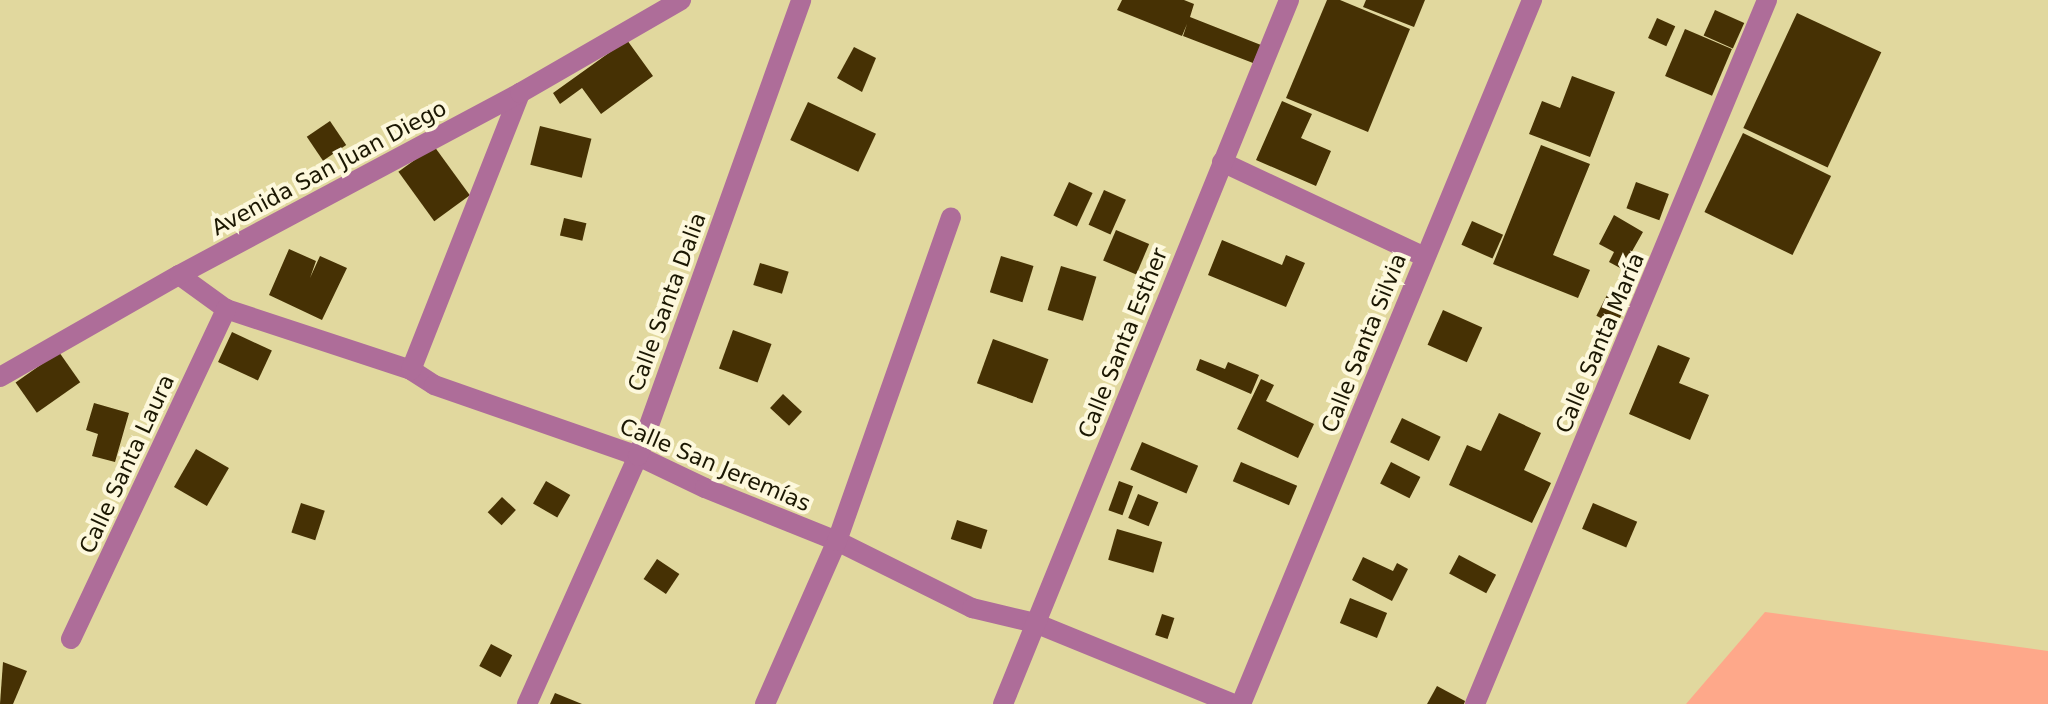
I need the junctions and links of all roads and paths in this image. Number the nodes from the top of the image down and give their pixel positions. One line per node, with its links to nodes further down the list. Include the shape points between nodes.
1 (681, 0): 6 (street, Avenida San Juan Diego)
2 (801, 0): 14 (street, Calle Santa Dalia)
3 (1289, 0): 7 (street, Calle Santa Esther)
4 (1532, 0): 9 (street, Calle Santa Silvia)
5 (1767, 0): 23 (street, Calle Santa María)
6 (520, 93): 10 (street, Avenida San Juan Diego); 12 (street)
7 (1222, 162): 9 (street); 16 (street, Calle Santa Esther)
8 (951, 217): 15 (street)
9 (1425, 257): 22 (street, Calle Santa Silvia)
10 (179, 275): 11 (street, Calle San Jeremías); 13 (street, Avenida San Juan Diego)
11 (226, 309): 12 (street, Calle San Jeremías); 17 (street, Calle Santa Laura)
12 (411, 370): 14 (street, Calle San Jeremías, via 434,385)
13 (0, 377)
14 (638, 456): 15 (street, Calle San Jeremías); 18 (street, Calle Santa Dalia)
15 (837, 541): 16 (street, Calle San Jeremías, via 972,608); 19 (street)
16 (1035, 623): 20 (street, Calle Santa Esther); 21 (street, Calle San Jeremías)
17 (71, 639)
18 (527, 704)
19 (765, 704)
20 (1003, 704)
21 (1233, 704)
22 (1241, 704)
23 (1475, 704)

